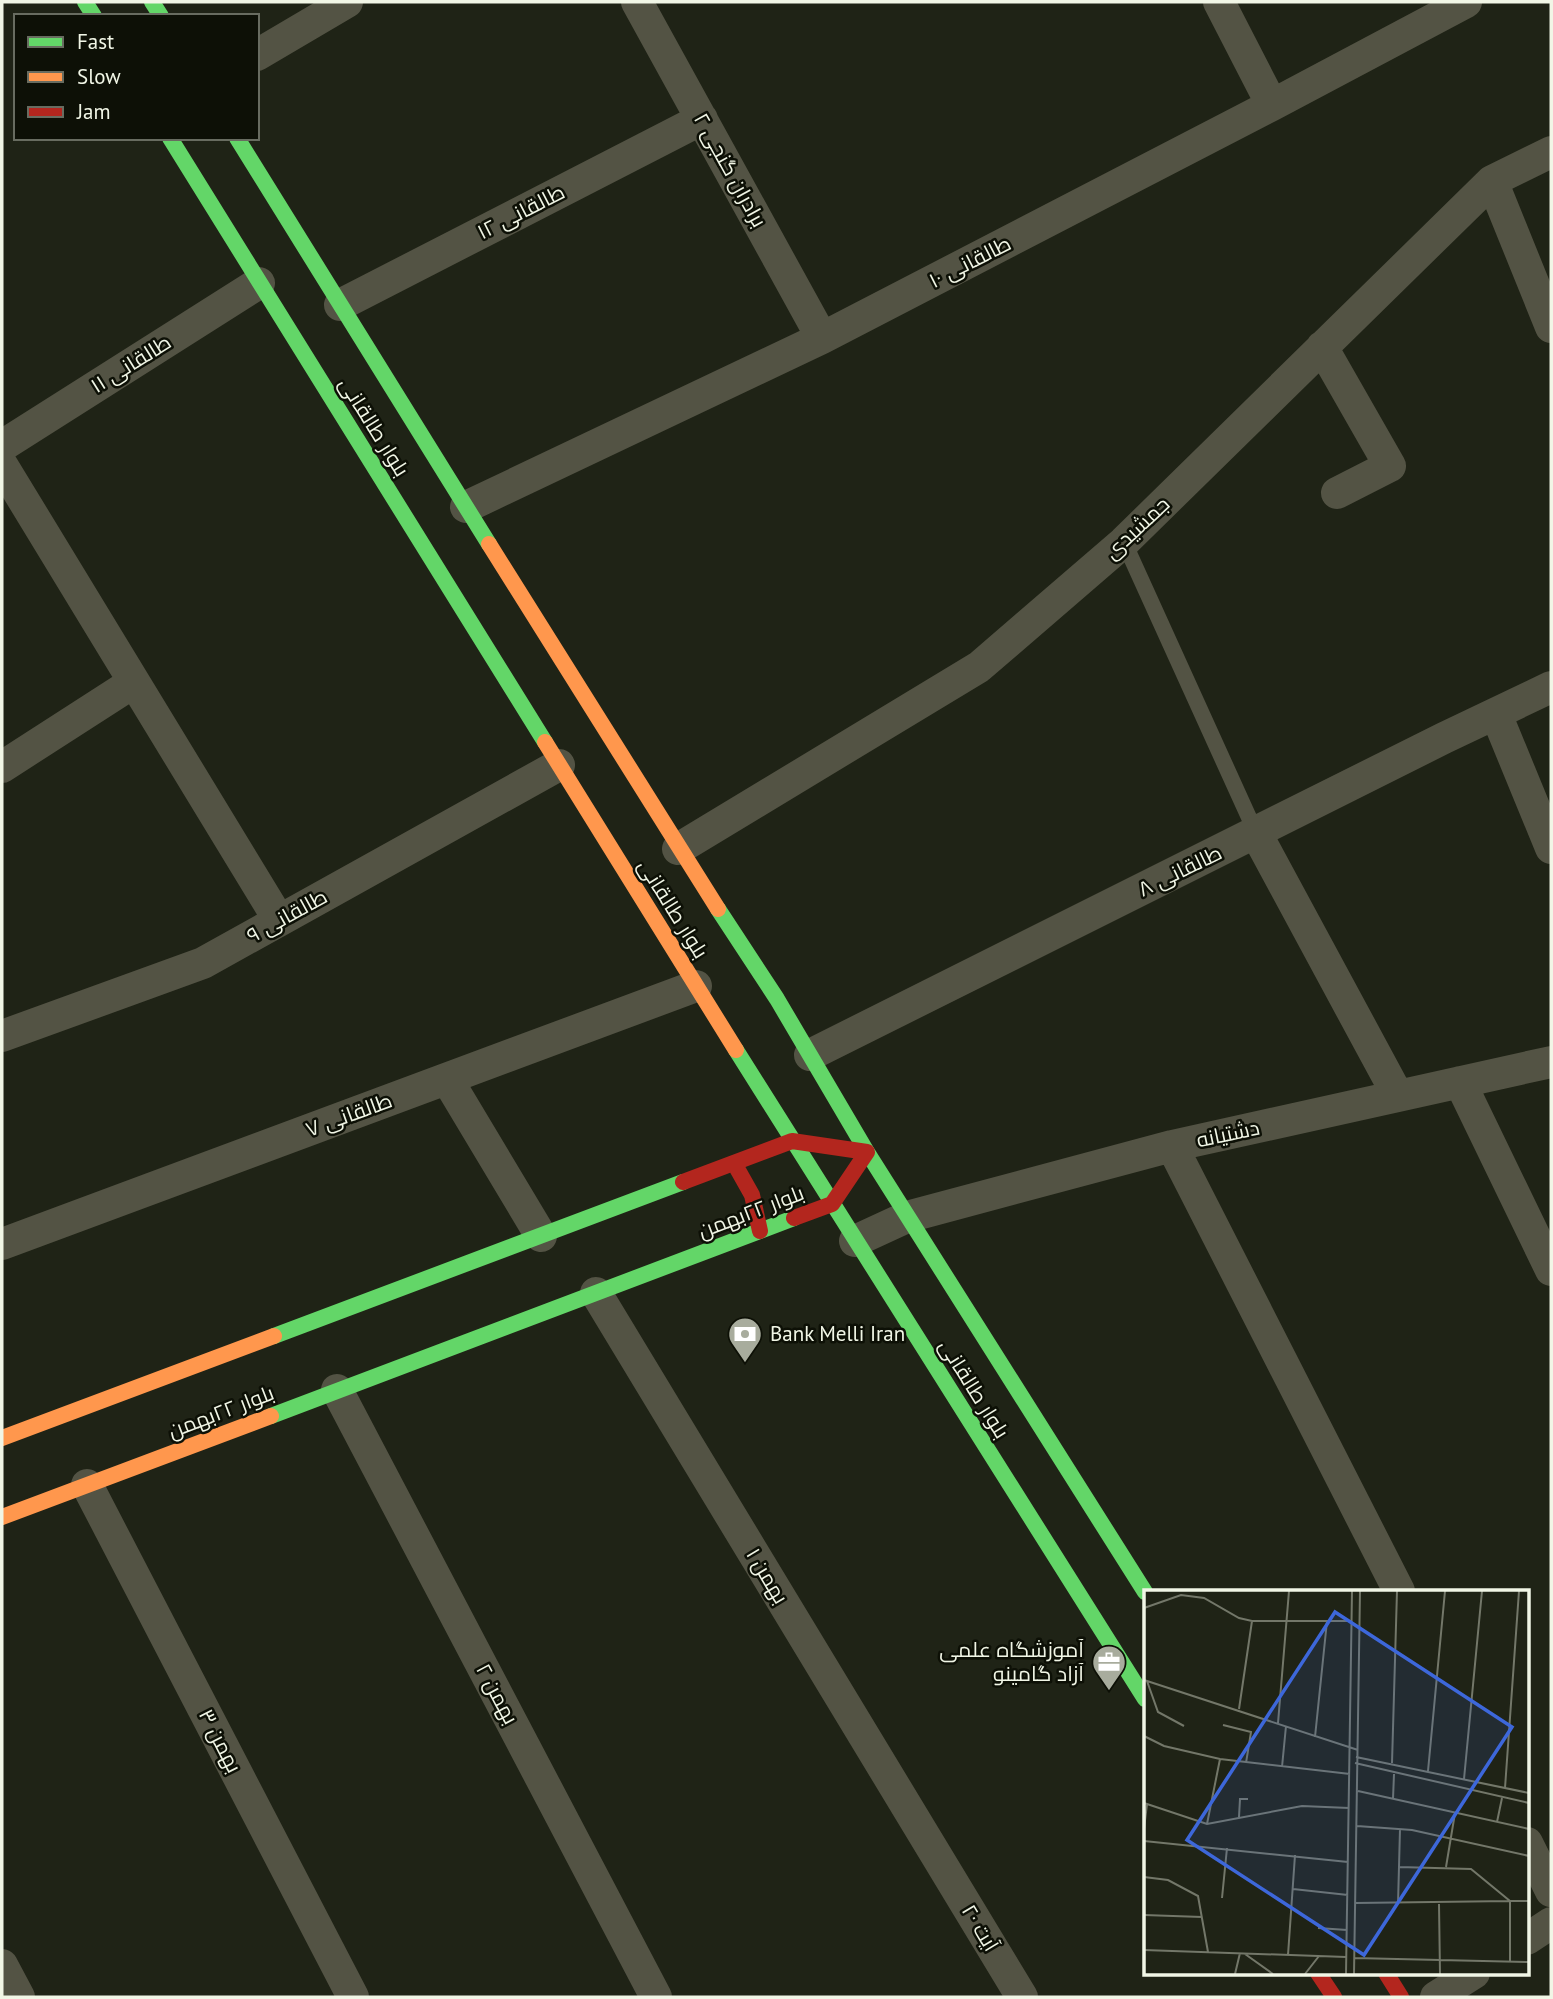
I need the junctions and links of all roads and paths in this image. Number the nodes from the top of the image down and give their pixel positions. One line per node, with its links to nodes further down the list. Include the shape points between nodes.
1 (348, 2): 5 (street)
2 (637, 2): 7 (street, برادران گنجی ۲)
3 (1219, 2): 6 (street)
4 (1466, 2): 6 (street, طالقانی ۱۰)
5 (259, 54)
6 (1272, 106): 15 (street, طالقانی ۱۰)
7 (702, 119): 13 (street, طالقانی ۱۲); 15 (street, برادران گنجی ۲)
8 (171, 140): 12 (main road, بلوار طالقانی)
9 (238, 140): 13 (main road, بلوار طالقانی)
10 (1551, 152): 11 (street, جمشیدی)
11 (1492, 180): 14 (street); 16 (street, جمشیدی)
12 (259, 283): 17 (street, طالقانی ۱۱); 25 (main road, بلوار طالقانی)
13 (340, 305): 20 (main road, بلوار طالقانی)
14 (1551, 327)
15 (822, 338): 20 (street, طالقانی ۱۰)
16 (1322, 347): 19 (street, via 1390,466); 21 (street, جمشیدی)
17 (2, 446)
18 (2, 465): 22 (street)
19 (1337, 493)
20 (466, 507): 29 (main road, بلوار طالقانی)
21 (1124, 542): 27 (lane); 29 (street, جمشیدی, via 979,667)
22 (134, 682): 26 (street); 30 (street)
23 (1551, 687): 24 (street, طالقانی ۸)
24 (1496, 713): 27 (street, طالقانی ۸); 28 (street)
25 (559, 765): 30 (street, طالقانی ۹); 31 (main road, بلوار طالقانی)
26 (2, 768)
27 (1256, 833): 37 (street, طالقانی ۸); 41 (street)
28 (1551, 848)
29 (678, 849): 32 (main road, بلوار طالقانی)
30 (279, 920): 35 (street, طالقانی ۹, via 203,963)
31 (696, 986): 34 (main road, بلوار طالقانی); 39 (street, طالقانی ۷)
32 (777, 999): 33 (main road); 37 (main road, بلوار طالقانی)
33 (769, 1022)
34 (727, 1035): 36 (main road); 42 (main road, بلوار طالقانی)
35 (2, 1036)
36 (745, 1037)
37 (810, 1055): 44 (main road, بلوار طالقانی)
38 (1551, 1062): 40 (street, دشتیانه)
39 (447, 1079): 49 (street); 50 (street, طالقانی ۷)
40 (1460, 1082): 41 (street, دشتیانه); 52 (street)
41 (1398, 1096): 43 (street, دشتیانه)
42 (792, 1141): 44 (main road); 45 (main road); 46 (main road, بلوار طالقانی)
43 (1172, 1146): 47 (street, دشتیانه); 61 (street)
44 (867, 1152): 46 (main road, بلوار ۲۲بهمن); 47 (main road, بلوار طالقانی)
45 (734, 1163): 48 (main road, via 758,1206); 49 (main road)
46 (832, 1204): 48 (main road, بلوار ۲۲بهمن); 51 (main road, بلوار طالقانی)
47 (907, 1217): 51 (street, دشتیانه); 60 (main road, بلوار طالقانی, via 1015,1397)
48 (760, 1231): 53 (main road, بلوار ۲۲بهمن)
49 (541, 1236): 57 (main road)
50 (3, 1240)
51 (855, 1241): 56 (main road, بلوار طالقانی)
52 (1551, 1270)
53 (596, 1293): 54 (main road, بلوار ۲۲بهمن); 64 (street, بهمن ۱)
54 (337, 1390): 58 (main road, بلوار ۲۲بهمن); 74 (street, بهمن ۲)
55 (980, 1410): 56 (main road)
56 (975, 1430): 62 (main road, بلوار طالقانی)
57 (2, 1438)
58 (87, 1485): 59 (main road, بلوار ۲۲بهمن); 73 (street, بهمن ۳)
59 (2, 1517)
60 (1144, 1590)
61 (1398, 1590)
62 (1144, 1697)
63 (1528, 1845): 65 (street)
64 (938, 1859): 75 (street, آیت ۲۰)
65 (1551, 1891)
66 (1551, 1923): 67 (street)
67 (1528, 1938)
68 (2, 1965): 72 (street)
69 (1319, 1974): 76 (main road)
70 (1387, 1974): 77 (main road)
71 (1472, 1974): 78 (street)
72 (19, 1997)
73 (353, 1997)
74 (656, 1997)
75 (1022, 1997)
76 (1334, 1997)
77 (1401, 1997)
78 (1436, 1997)

